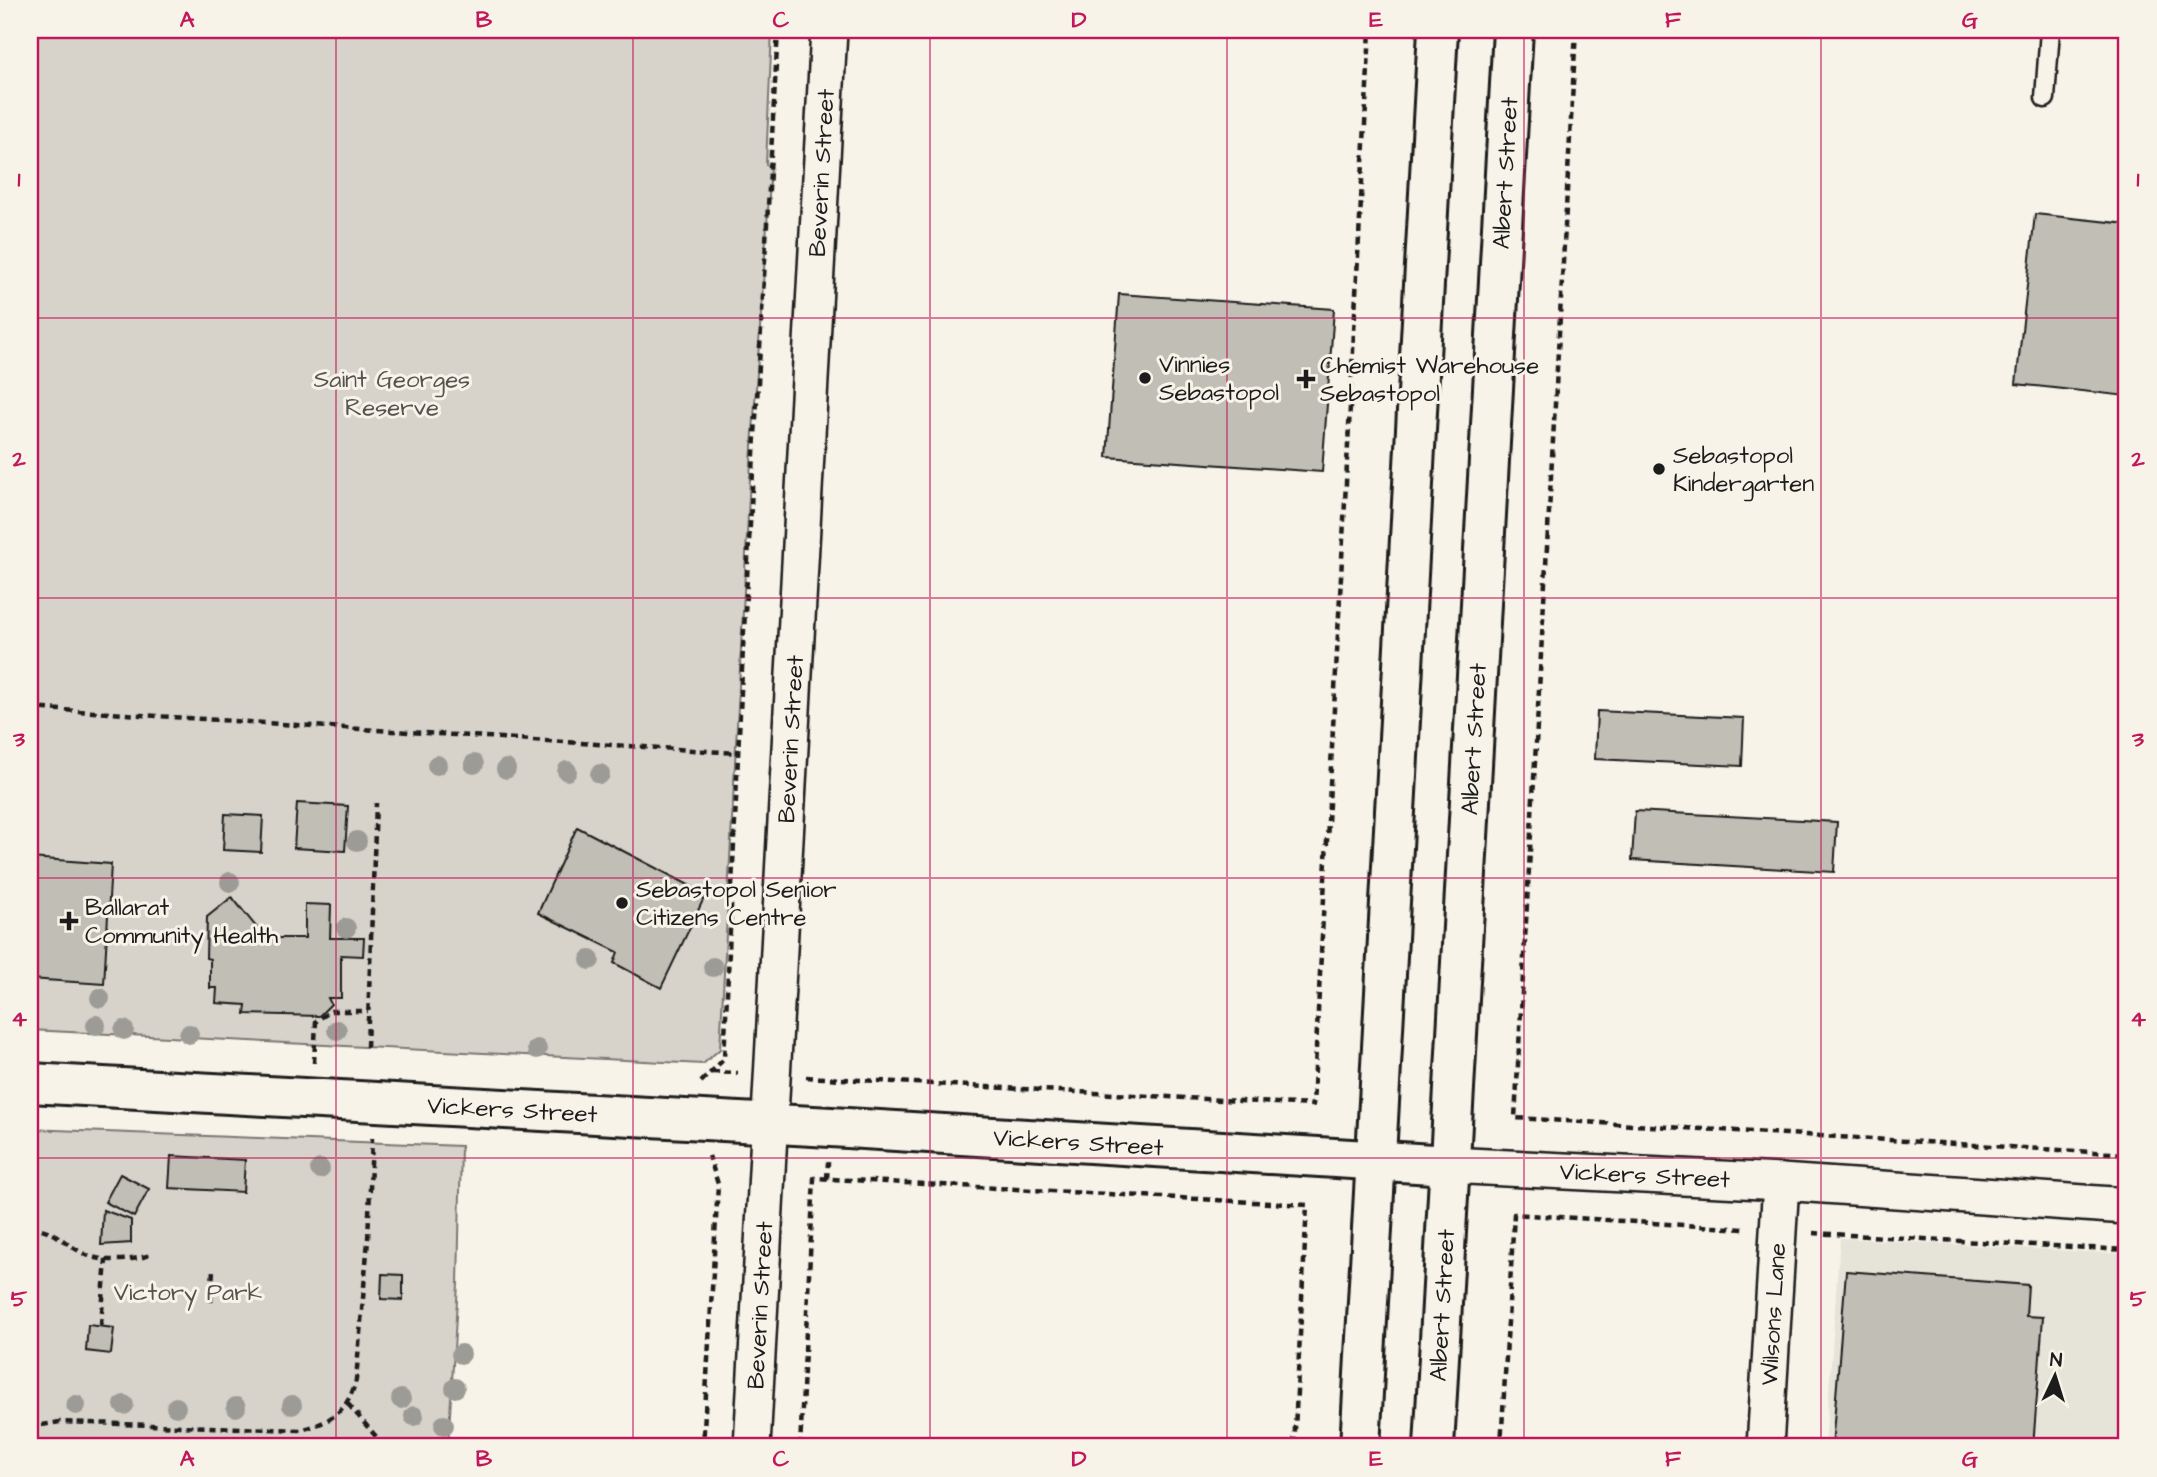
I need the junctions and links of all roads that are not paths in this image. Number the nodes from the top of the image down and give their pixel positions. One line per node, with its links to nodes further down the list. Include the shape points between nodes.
1 (829, 30): 7 (street, Beverin Street)
2 (1438, 30): 8 (main road)
3 (1513, 30): 9 (main road, Albert Street)
4 (2050, 30): 5 (lane)
5 (2045, 99)
6 (30, 1083): 7 (main road, Vickers Street)
7 (768, 1125): 8 (main road, Vickers Street); 12 (street, Beverin Street)
8 (1375, 1160): 9 (main road, Vickers Street); 13 (main road)
9 (1449, 1164): 10 (street, Vickers Street); 14 (main road, Albert Street)
10 (1781, 1182): 11 (street, Vickers Street); 15 (street, Wilsons Lane)
11 (2127, 1206)
12 (751, 1447)
13 (1360, 1447)
14 (1434, 1447)
15 (1765, 1447)

